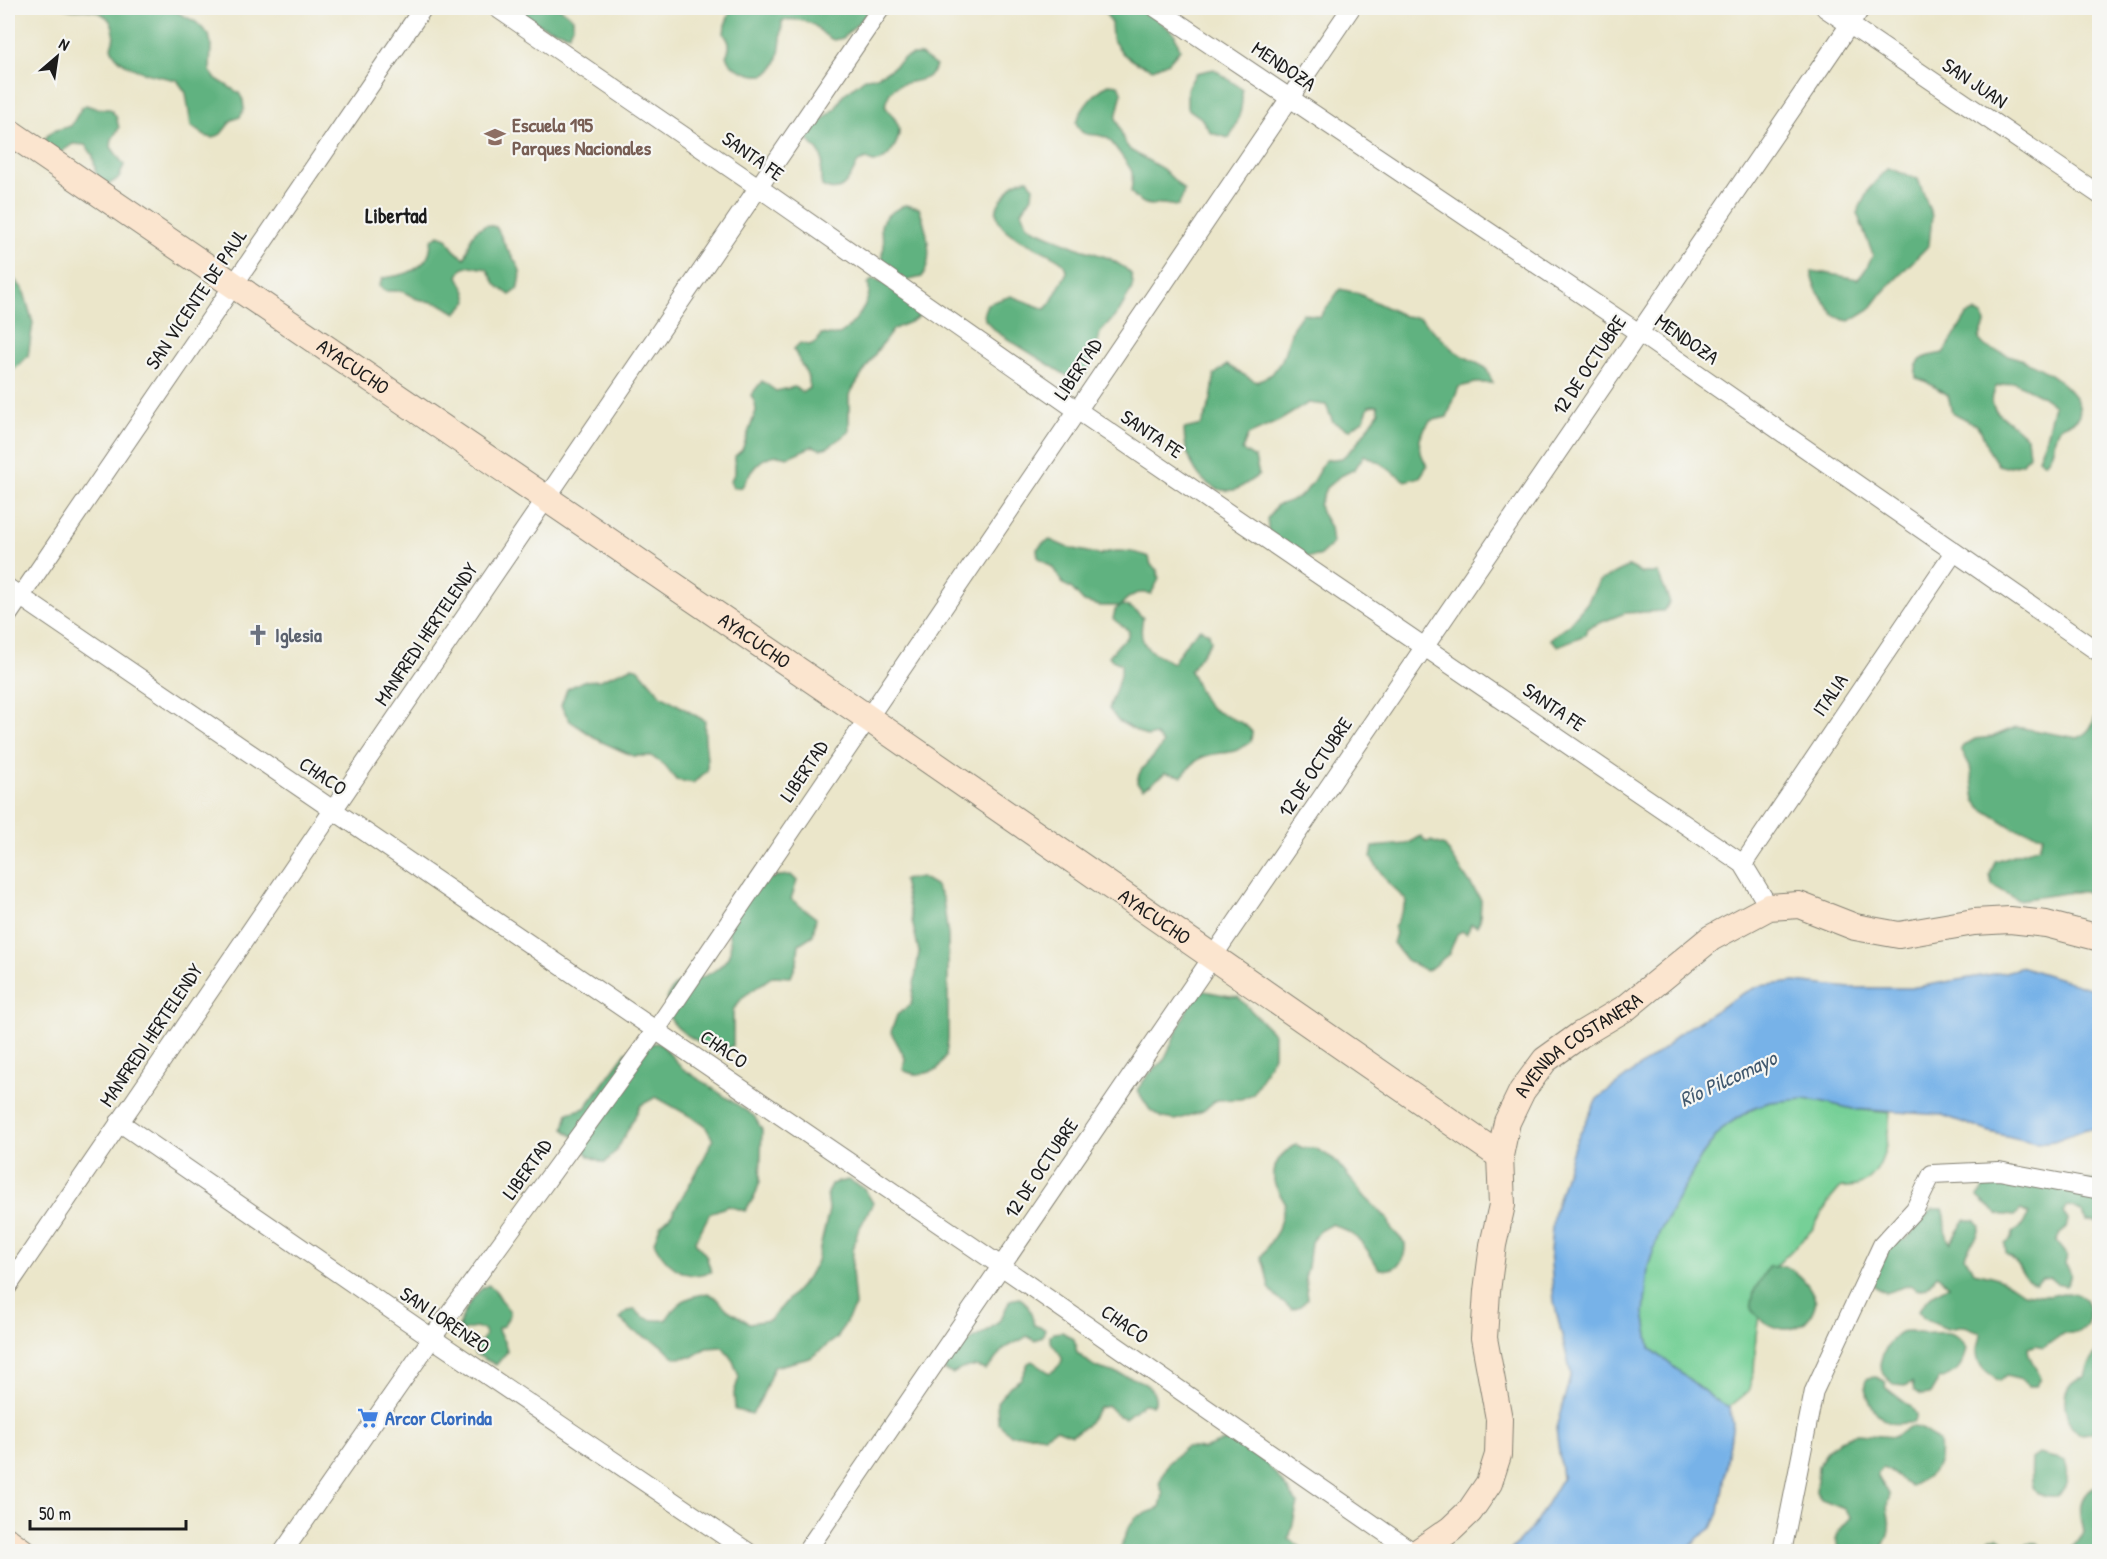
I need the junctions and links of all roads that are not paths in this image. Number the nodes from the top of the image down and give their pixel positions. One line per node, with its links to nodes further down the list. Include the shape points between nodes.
1 (423, 8): 13 (street, SAN VICENTE DE PAUL)
2 (497, 8): 11 (street, SANTA FE)
3 (881, 8): 11 (street, MANFREDI HERTELENDY)
4 (1156, 8): 9 (street, MENDOZA)
5 (1351, 8): 9 (street, LIBERTAD)
6 (1825, 8): 8 (street, SAN JUAN)
7 (1861, 8): 8 (street, 12 DE OCTUBRE)
8 (1850, 25): 12 (street, SAN JUAN); 14 (street, 12 DE OCTUBRE)
9 (1290, 97): 14 (street, MENDOZA); 15 (street, LIBERTAD)
10 (8, 131): 13 (street, AYACUCHO)
11 (758, 187): 15 (street, SANTA FE); 16 (street, MANFREDI HERTELENDY)
12 (2100, 195)
13 (234, 284): 16 (street, AYACUCHO); 18 (street, SAN VICENTE DE PAUL)
14 (1639, 333): 17 (street, MENDOZA); 20 (street, 12 DE OCTUBRE)
15 (1077, 410): 20 (street, SANTA FE); 22 (street, LIBERTAD)
16 (545, 500): 22 (street, AYACUCHO); 23 (street, MANFREDI HERTELENDY)
17 (1954, 552): 21 (street, MENDOZA); 24 (street, ITALIA)
18 (14, 592): 19 (street, SAN VICENTE DE PAUL); 23 (street, CHACO)
19 (8, 615)
20 (1424, 646): 24 (street, SANTA FE); 27 (street, 12 DE OCTUBRE)
21 (2100, 653)
22 (867, 718): 27 (street, AYACUCHO); 28 (street, LIBERTAD)
23 (333, 810): 28 (street, CHACO); 29 (street, MANFREDI HERTELENDY)
24 (1743, 864): 25 (street, SANTA FE)
25 (1769, 907): 26 (street, AVENIDA COSTANERA, via 1799,905 1855,927 1899,935 2010,920 2046,924); 30 (street, AVENIDA COSTANERA, via 1711,938 1627,1007 1545,1060 1522,1091 1507,1122)
26 (2100, 938)
27 (1212, 957): 30 (street, AYACUCHO); 32 (street, 12 DE OCTUBRE)
28 (656, 1030): 32 (street, CHACO); 34 (street, LIBERTAD)
29 (119, 1122): 33 (street, MANFREDI HERTELENDY); 34 (street, SAN LORENZO)
30 (1500, 1156): 41 (street, AVENIDA COSTANERA, via 1502,1205 1493,1245 1484,1338 1499,1419 1498,1455 1489,1483 1470,1510 1451,1529)
31 (2100, 1190): 42 (street, via 1999,1171 1932,1174 1915,1209 1882,1245 1814,1391)
32 (1002, 1266): 39 (street, 12 DE OCTUBRE); 40 (street, CHACO)
33 (8, 1286)
34 (432, 1338): 37 (street, LIBERTAD); 38 (street, SAN LORENZO)
35 (8, 1541): 36 (street)
36 (23, 1551)
37 (283, 1551)
38 (748, 1551)
39 (806, 1551)
40 (1413, 1551)
41 (1418, 1551)
42 (1782, 1551)

